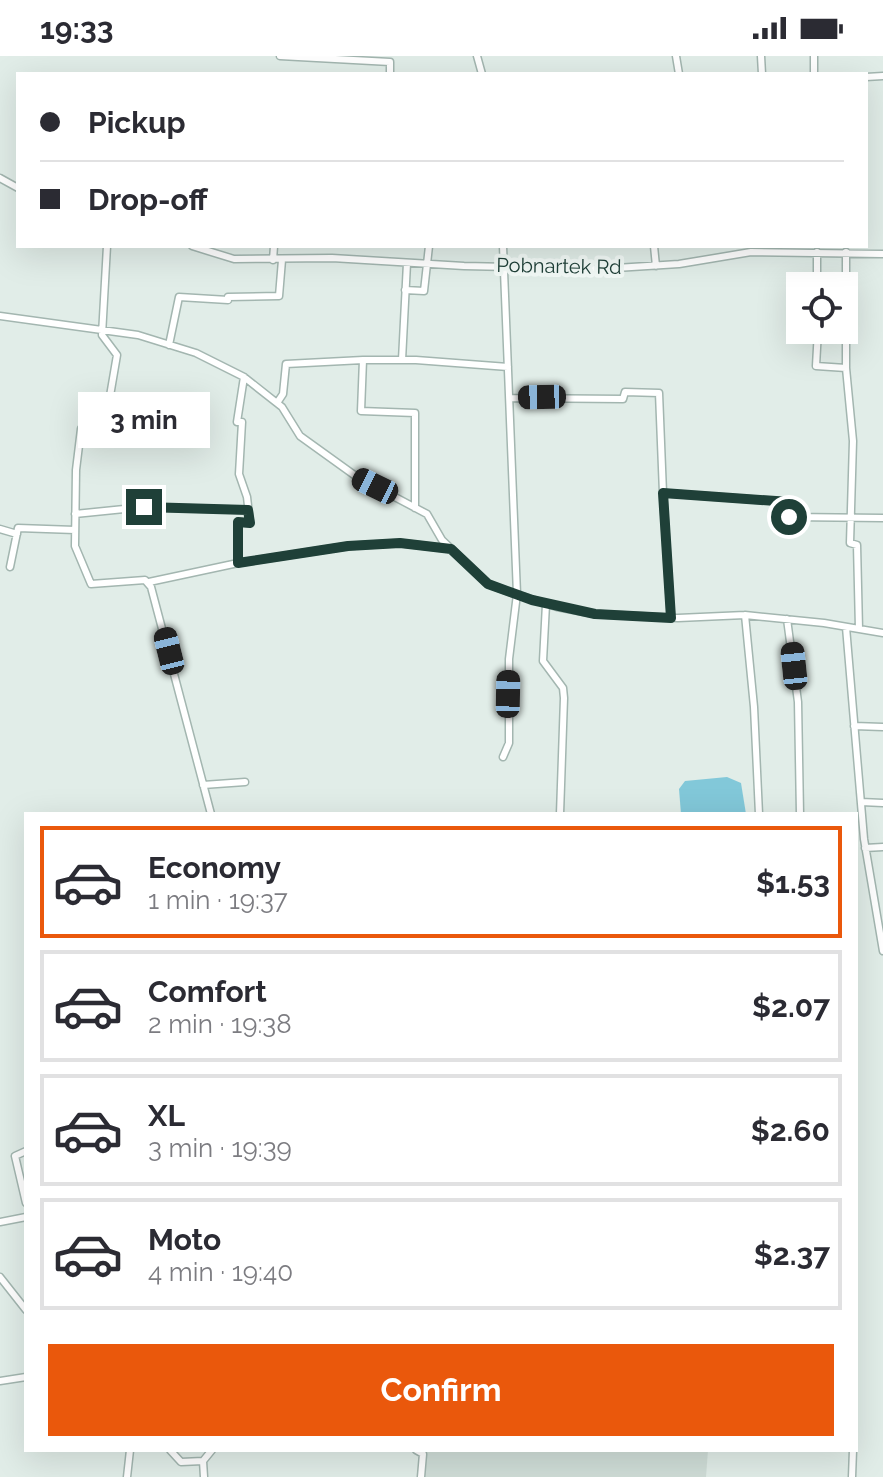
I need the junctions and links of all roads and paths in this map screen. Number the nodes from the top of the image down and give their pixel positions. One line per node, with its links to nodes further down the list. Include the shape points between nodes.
1 (280, 56): 2 (street, via 390,62)
2 (390, 72)
3 (107, 248): 21 (street)
4 (198, 248): 12 (street, Pobnartek Rd, via 234,259)
5 (274, 248): 12 (street)
6 (429, 248): 15 (street)
7 (503, 248): 16 (street)
8 (654, 248): 17 (street)
9 (817, 250): 10 (street, Pobnartek Rd); 17 (street, Pobnartek Rd, via 751,252); 18 (street)
10 (846, 252): 11 (street, Pobnartek Rd); 27 (street)
11 (883, 254)
12 (273, 260): 13 (street, Pobnartek Rd)
13 (282, 260): 14 (street, Pobnartek Rd); 23 (street, via 279,296 179,297)
14 (407, 263): 15 (street, Pobnartek Rd); 19 (street)
15 (426, 264): 16 (street, Pobnartek Rd); 19 (street, via 424,291)
16 (504, 265): 17 (street, Pobnartek Rd); 26 (street)
17 (656, 266)
18 (817, 272)
19 (405, 290): 25 (street)
20 (0, 316): 21 (street)
21 (103, 329): 23 (street); 34 (street, via 117,355 104,431 81,429)
22 (818, 344): 27 (street, via 817,367)
23 (169, 345): 28 (street)
24 (363, 360): 25 (street); 30 (street, via 286,364); 32 (street, via 361,411 415,413)
25 (402, 360): 26 (street)
26 (508, 367): 29 (street)
27 (846, 368): 35 (street, via 853,441)
28 (244, 377): 30 (street); 33 (street, via 237,422 242,422 239,474)
29 (510, 398): 31 (street, via 624,399 625,392 659,393); 44 (street)
30 (277, 403): 32 (street, via 300,436 357,477)
31 (663, 493): 35 (street, via 790,502 790,517); 47 (street)
32 (415, 508): 40 (street, via 427,514)
33 (248, 510): 34 (street, via 144,507); 41 (street, via 250,523 238,522)
34 (75, 514): 38 (street)
35 (851, 517): 36 (street); 50 (street)
36 (883, 518)
37 (0, 529): 39 (street)
38 (75, 530): 39 (street, via 18,528); 43 (street, via 75,546 89,583)
39 (17, 534): 42 (street)
40 (451, 549): 41 (street, via 400,543 348,546); 44 (street, via 488,584)
41 (238, 563): 43 (street)
42 (10, 567)
43 (149, 582): 56 (street)
44 (517, 594): 45 (street); 54 (street, via 509,659 509,743)
45 (546, 604): 47 (street, via 595,614); 60 (street, via 543,661 563,688 564,698)
46 (745, 615): 47 (street); 48 (street); 61 (street)
47 (671, 618)
48 (787, 619): 49 (street); 62 (street, via 798,702)
49 (846, 627): 50 (street); 52 (street)
50 (859, 629): 51 (street)
51 (883, 633)
52 (854, 726): 53 (street); 57 (street)
53 (883, 727)
54 (503, 757)
55 (245, 782): 56 (street)
56 (203, 785): 59 (street)
57 (861, 802): 58 (street); 64 (street)
58 (883, 803)
59 (210, 812)
60 (560, 812)
61 (759, 812)
62 (800, 812)
63 (883, 847): 64 (street)
64 (865, 848): 65 (street)
65 (883, 951)
66 (24, 1152): 67 (street, via 15,1156)
67 (24, 1194)
68 (24, 1217): 69 (street)
69 (0, 1222)
70 (0, 1277): 71 (street)
71 (24, 1307)
72 (24, 1377): 73 (street)
73 (0, 1381)
74 (130, 1452): 80 (street)
75 (172, 1452): 79 (street, via 181,1462)
76 (210, 1452): 79 (street)
77 (420, 1452): 82 (street)
78 (853, 1452): 83 (street)
79 (203, 1461): 81 (street)
80 (127, 1477)
81 (204, 1477)
82 (421, 1477)
83 (852, 1477)

